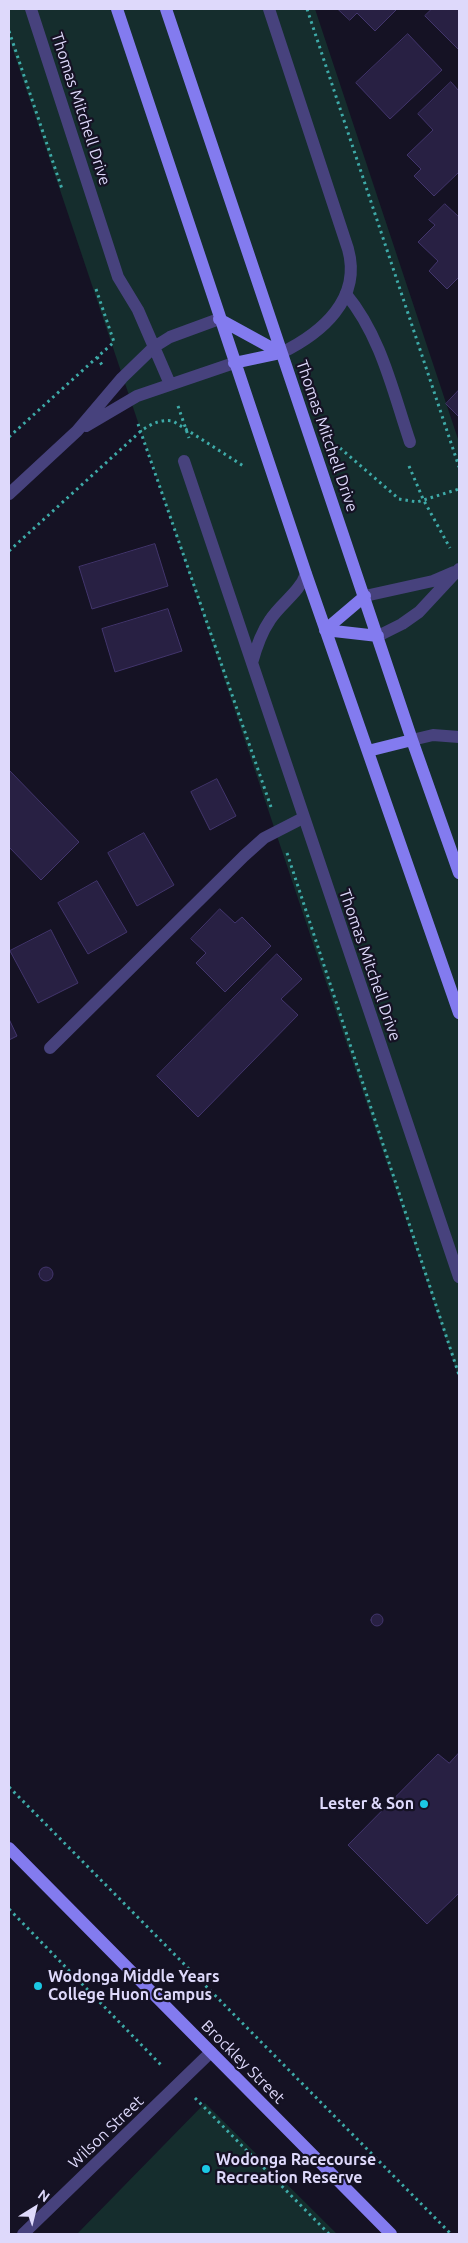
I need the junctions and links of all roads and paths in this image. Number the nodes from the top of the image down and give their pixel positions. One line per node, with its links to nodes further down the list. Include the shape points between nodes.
1 (31, 9): 11 (street, Thomas Mitchell Drive, via 118,277 138,310)
2 (117, 9): 10 (main road)
3 (166, 9): 12 (main road, Thomas Mitchell Drive)
4 (269, 9): 9 (street, via 348,249 352,280)
5 (307, 9): 19 (path)
6 (9, 31): 7 (path)
7 (63, 191)
8 (94, 285): 16 (path, via 114,342)
9 (346, 294): 12 (street, via 326,323 311,337); 17 (street, via 360,309 376,342)
10 (220, 319): 11 (street, via 170,336); 12 (main road); 13 (main road)
11 (154, 347): 14 (street, Thomas Mitchell Drive); 15 (street, via 122,378)
12 (281, 352): 13 (main road); 24 (main road, Thomas Mitchell Drive)
13 (234, 363): 14 (street); 23 (main road)
14 (170, 384): 15 (street, via 132,398); 18 (path, via 195,456)
15 (77, 431): 20 (street)
16 (9, 437)
17 (410, 442): 22 (path, via 402,448)
18 (184, 461): 27 (street, Thomas Mitchell Drive)
19 (459, 467)
20 (9, 494)
21 (9, 551): 32 (path, via 142,430)
22 (458, 570): 24 (street, via 433,580); 26 (street, via 419,612)
23 (306, 574): 25 (main road); 27 (street, via 271,619)
24 (365, 596): 25 (main road); 26 (main road, Thomas Mitchell Drive)
25 (325, 630): 26 (main road); 30 (main road)
26 (378, 636): 29 (main road, Thomas Mitchell Drive)
27 (252, 663): 31 (street, Thomas Mitchell Drive)
28 (459, 736): 29 (street, via 433,735)
29 (412, 740): 30 (main road); 33 (main road, Thomas Mitchell Drive)
30 (368, 751): 34 (main road)
31 (304, 818): 32 (street); 36 (street, Thomas Mitchell Drive)
32 (279, 829): 35 (street, via 244,856); 37 (path)
33 (459, 872)
34 (459, 1013)
35 (50, 1048)
36 (459, 1277)
37 (459, 1375)
38 (9, 1787): 43 (path)
39 (9, 1848): 40 (main road, Brockley Street)
40 (211, 2052): 41 (street, Wilson Street); 42 (main road, Brockley Street)
41 (23, 2234)
42 (390, 2234)
43 (451, 2234)

